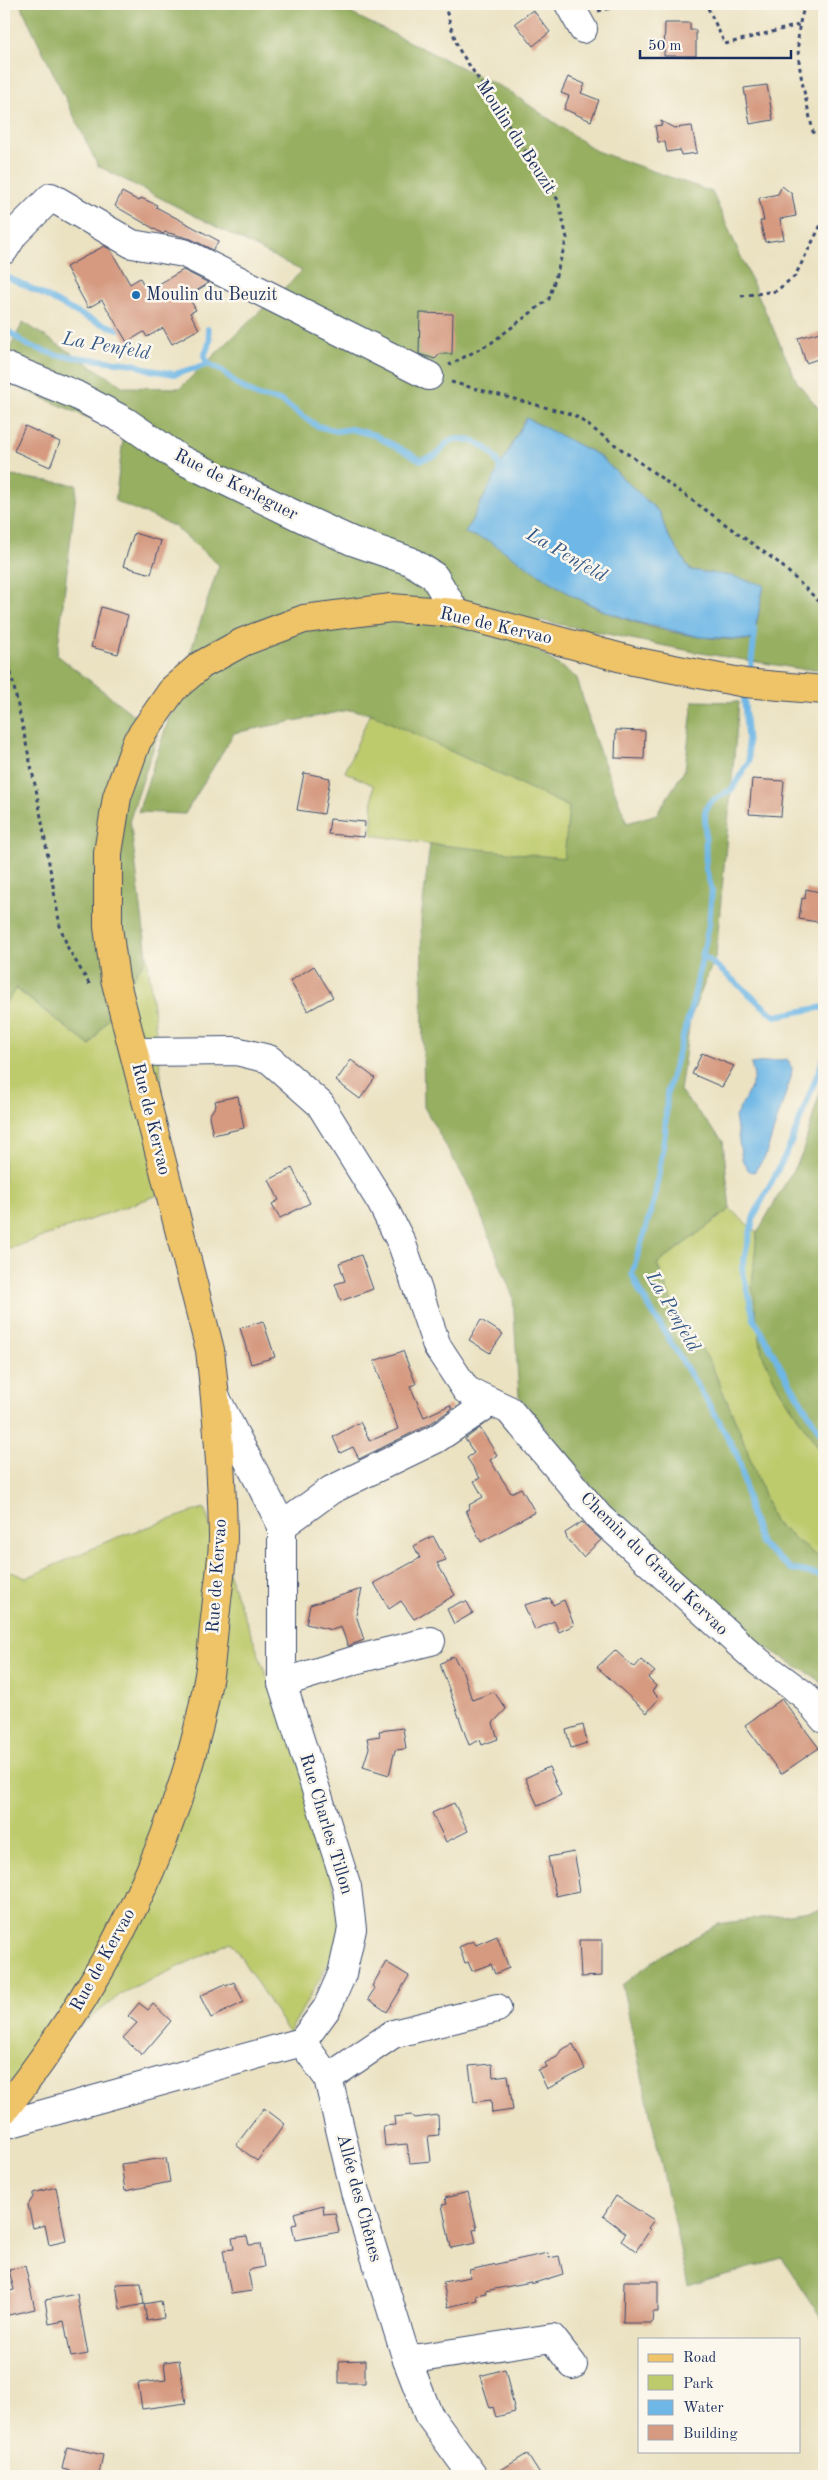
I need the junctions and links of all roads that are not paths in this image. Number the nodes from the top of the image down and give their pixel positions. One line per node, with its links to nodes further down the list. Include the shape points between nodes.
1 (4, 250): 3 (street, via 14,234 51,197 132,244 184,253)
2 (4, 366): 4 (street, Rue de Kerleguer, via 76,395 125,421 180,459 308,521 410,560 434,576)
3 (429, 376)
4 (456, 613): 5 (main road, Rue de Kervao, via 633,661 744,683); 6 (main road, Rue de Kervao, via 391,608 304,619 243,642 201,665 173,688 137,741 117,797 108,853 108,927 115,979)
5 (824, 690)
6 (135, 1052): 7 (main road, Rue de Kervao, via 210,1350); 8 (street, Chemin du Grand Kervao, via 236,1051 269,1059 320,1104 382,1202 402,1244 437,1346 466,1390)
7 (215, 1396): 9 (street); 16 (main road, Rue de Kervao, via 223,1539 209,1675 189,1760 170,1823 107,1956 34,2073)
8 (491, 1402): 9 (street, via 436,1440 331,1490); 12 (street, Chemin du Grand Kervao, via 509,1410 599,1517 759,1662 804,1695)
9 (282, 1526): 11 (street, Rue Charles Tillon)
10 (431, 1641): 11 (street)
11 (282, 1683): 14 (street, Rue Charles Tillon, via 347,1887 352,1929 342,1974 327,2008)
12 (824, 1718)
13 (497, 2008): 15 (street, via 393,2034)
14 (302, 2042): 15 (street, Allée des Chênes); 17 (street)
15 (328, 2078): 18 (street, Allée des Chênes, via 355,2192)
16 (4, 2110)
17 (4, 2125)
18 (407, 2360): 19 (street, via 552,2338); 20 (street, Allée des Chênes, via 428,2414)
19 (573, 2365)
20 (473, 2476)

